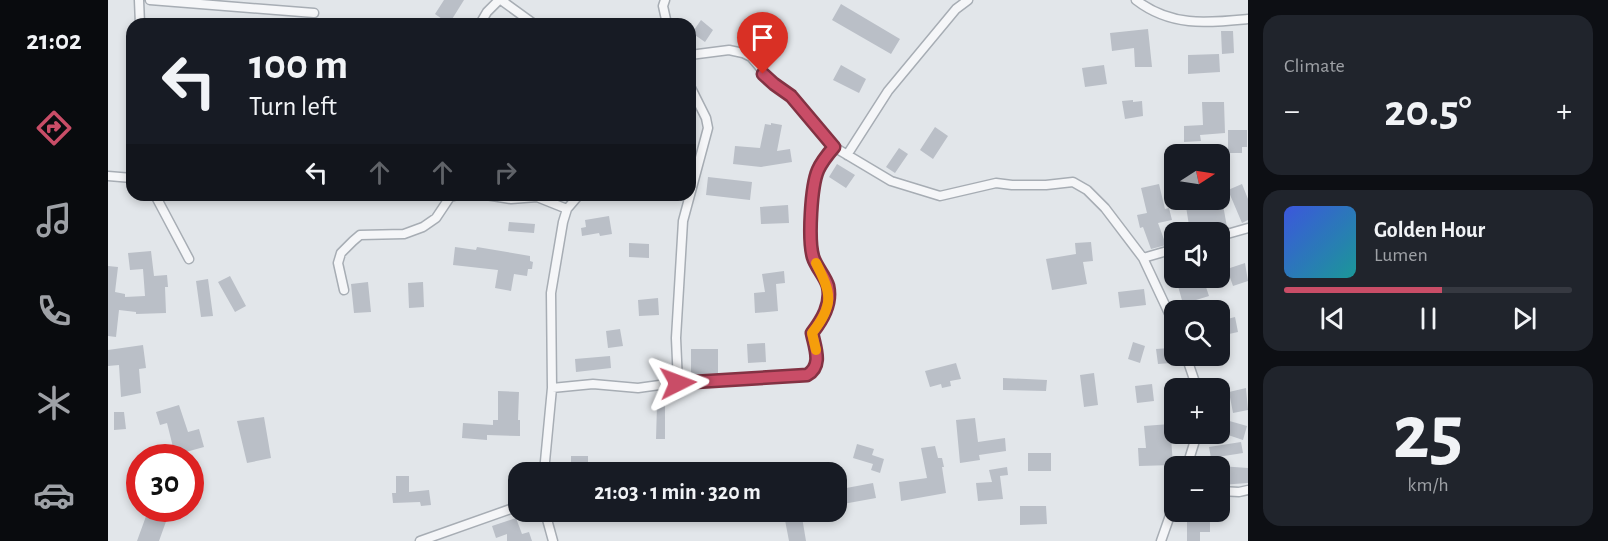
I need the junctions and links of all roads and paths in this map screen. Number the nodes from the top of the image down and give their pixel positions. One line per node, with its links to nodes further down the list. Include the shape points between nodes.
1 (139, 0): 8 (street)
2 (150, 0): 7 (street)
3 (500, 0): 9 (street); 10 (street)
4 (665, 0): 11 (street)
5 (968, 0): 16 (street, via 956,9 888,91)
6 (1136, 0): 12 (street, via 1168,17 1200,23)
7 (314, 13)
8 (140, 18)
9 (484, 18)
10 (526, 18)
11 (666, 18)
12 (1248, 19)
13 (696, 54): 15 (street, via 729,50 751,57)
14 (696, 98): 17 (street, via 708,128)
15 (834, 147): 16 (street); 33 (street, via 817,172 812,202 811,248 828,286 822,320 812,333 817,364 814,371 807,375)
16 (847, 155): 29 (street, via 891,181 940,196 996,183 1073,182 1105,208)
17 (696, 173)
18 (108, 176): 19 (street)
19 (126, 178)
20 (158, 201): 30 (street)
21 (447, 201): 31 (street, via 436,218 423,227 404,234 360,235 353,240 338,263)
22 (547, 201): 25 (street)
23 (574, 201): 25 (street)
24 (688, 201): 33 (street, via 683,221 676,338)
25 (567, 209): 34 (street, via 551,293)
26 (1248, 228): 27 (street)
27 (1230, 233)
28 (1164, 252): 29 (street)
29 (1143, 258): 32 (street)
30 (189, 259)
31 (344, 290)
32 (1164, 303)
33 (678, 383): 34 (street, via 638,388 593,384)
34 (552, 388): 35 (street)
35 (545, 462)
36 (1248, 490): 37 (street)
37 (1230, 492)
38 (508, 510): 41 (street)
39 (548, 522): 42 (street)
40 (1168, 522): 43 (street)
41 (425, 540)
42 (553, 541)
43 (1161, 541)

